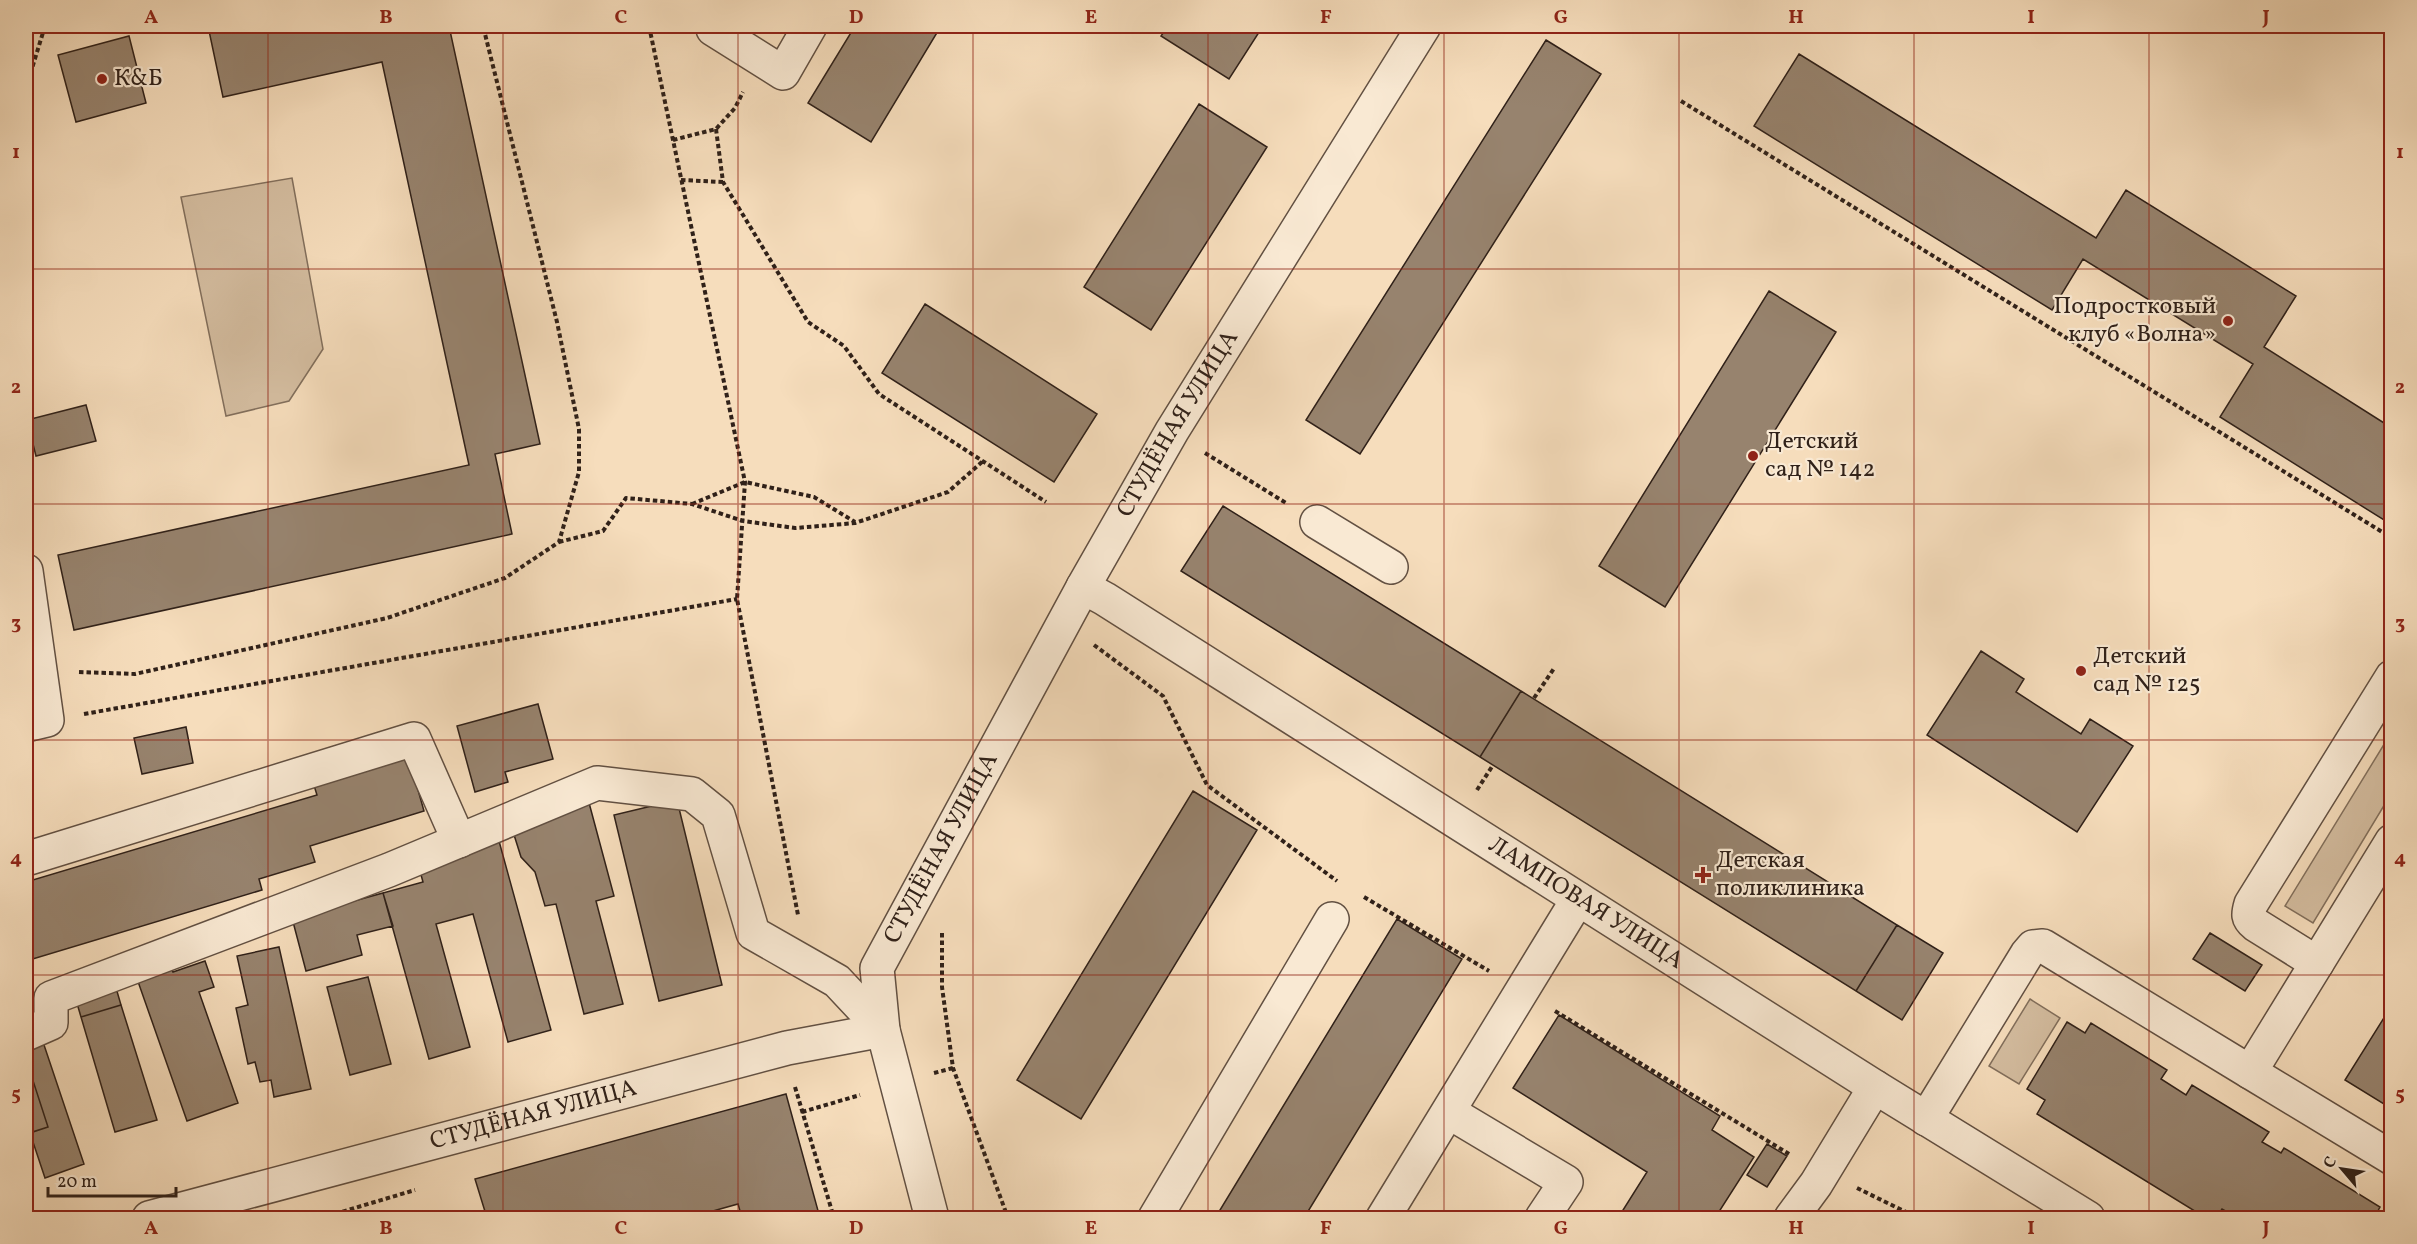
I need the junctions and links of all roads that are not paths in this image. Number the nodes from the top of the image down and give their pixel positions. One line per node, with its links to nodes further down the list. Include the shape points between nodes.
1 (715, 26): 2 (street, via 713,29 783,73)
2 (810, 26)
3 (1424, 26): 7 (street, СТУДЁНАЯ УЛИЦА, via 1172,431)
4 (1317, 522): 5 (street)
5 (1391, 567)
6 (26, 571): 9 (street, via 39,667)
7 (1083, 587): 13 (street, ЛАМПОВАЯ УЛИЦА); 16 (street, СТУДЁНАЯ УЛИЦА, via 877,968)
8 (2391, 677): 15 (street, via 2257,893 2248,914 2256,925)
9 (36, 722)
10 (459, 840): 12 (street, via 414,739); 16 (street, via 597,783 692,794 718,815 753,933 837,981); 17 (street, via 51,998 51,1023)
11 (2391, 842): 15 (street)
12 (26, 860)
13 (1578, 899): 19 (street, ЛАМПОВАЯ УЛИЦА); 20 (street)
14 (1332, 919): 25 (street)
15 (2317, 963): 18 (street)
16 (883, 1030): 23 (street, СТУДЁНАЯ УЛИЦА, via 787,1048); 24 (street)
17 (26, 1034)
18 (2250, 1072): 21 (street, via 2043,946 2033,947); 22 (street)
19 (1875, 1087): 21 (street, ЛАМПОВАЯ УЛИЦА); 28 (street)
20 (1449, 1112): 26 (street); 27 (street, via 1566,1182)
21 (1926, 1119): 29 (street, ЛАМПОВАЯ УЛИЦА)
22 (2391, 1158)
23 (149, 1218)
24 (932, 1218)
25 (1155, 1218)
26 (1383, 1218)
27 (1542, 1218)
28 (1791, 1218)
29 (2088, 1218)

